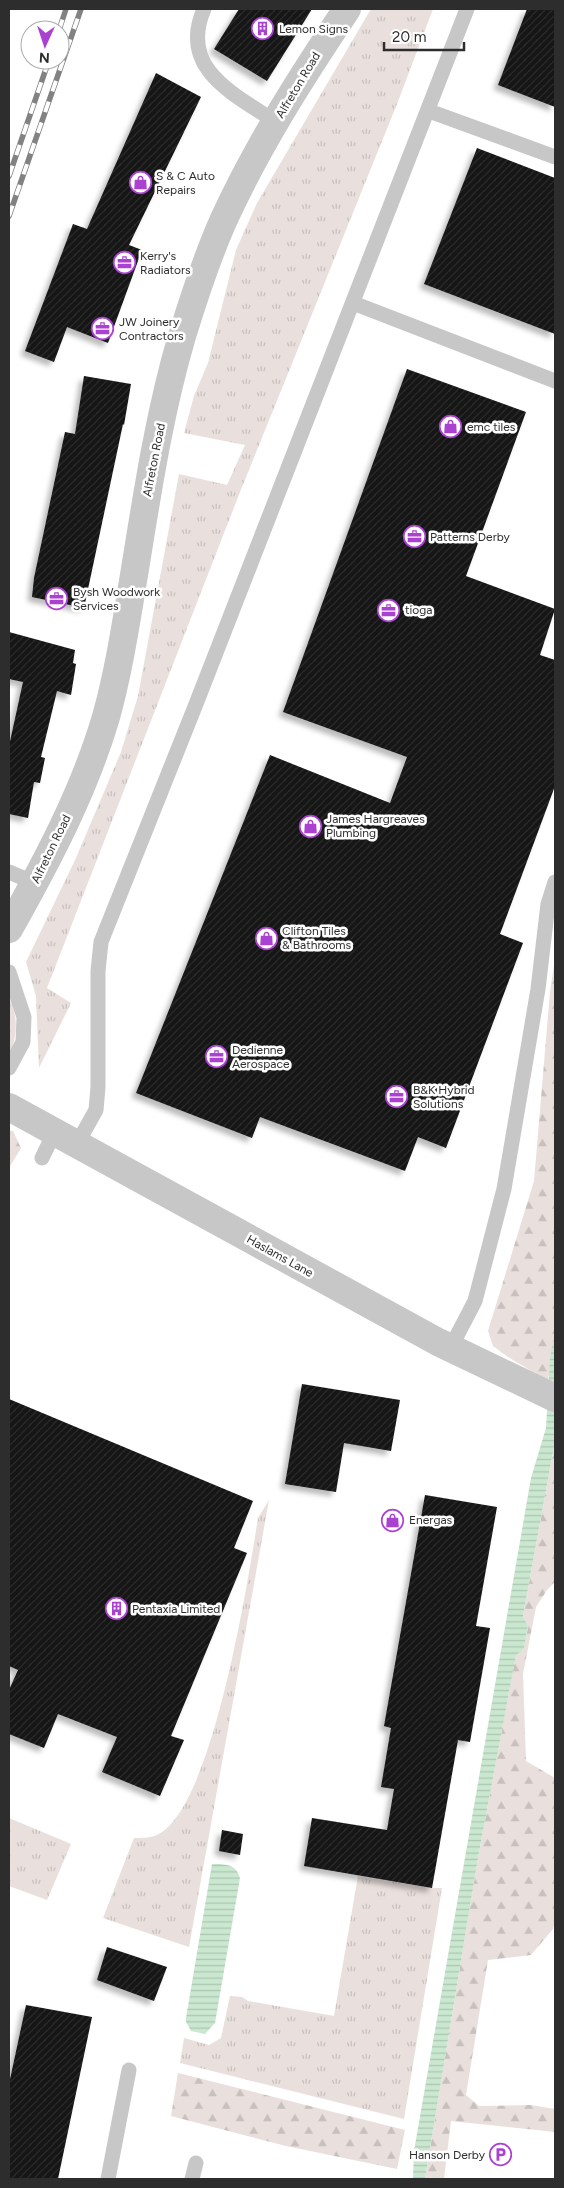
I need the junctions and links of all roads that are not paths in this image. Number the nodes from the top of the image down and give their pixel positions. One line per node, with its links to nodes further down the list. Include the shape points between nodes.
1 (204, 9): 5 (lane, via 196,37 200,56 210,74)
2 (347, 9): 5 (street, Alfreton Road, via 298,82)
3 (468, 9): 4 (lane)
4 (429, 111): 6 (lane); 7 (lane)
5 (276, 122): 11 (street, Alfreton Road, via 223,220 201,278 166,399 119,662 105,718 79,791)
6 (555, 157)
7 (353, 304): 8 (lane); 16 (lane, via 101,942 96,1110)
8 (555, 381)
9 (9, 872): 11 (lane)
10 (555, 882): 18 (lane, via 548,904 538,989 504,1189 475,1301)
11 (35, 883): 12 (street, Alfreton Road)
12 (9, 929)
13 (9, 972): 14 (lane, via 24,1017 23,1042)
14 (9, 1068)
15 (9, 1107): 16 (street, Haslams Lane)
16 (66, 1138): 17 (lane); 18 (street, Haslams Lane, via 429,1338)
17 (42, 1158)
18 (451, 1347): 19 (street, Haslams Lane)
19 (555, 1398)
20 (129, 2070): 22 (lane)
21 (196, 2163): 23 (lane)
22 (108, 2179)
23 (192, 2179)

